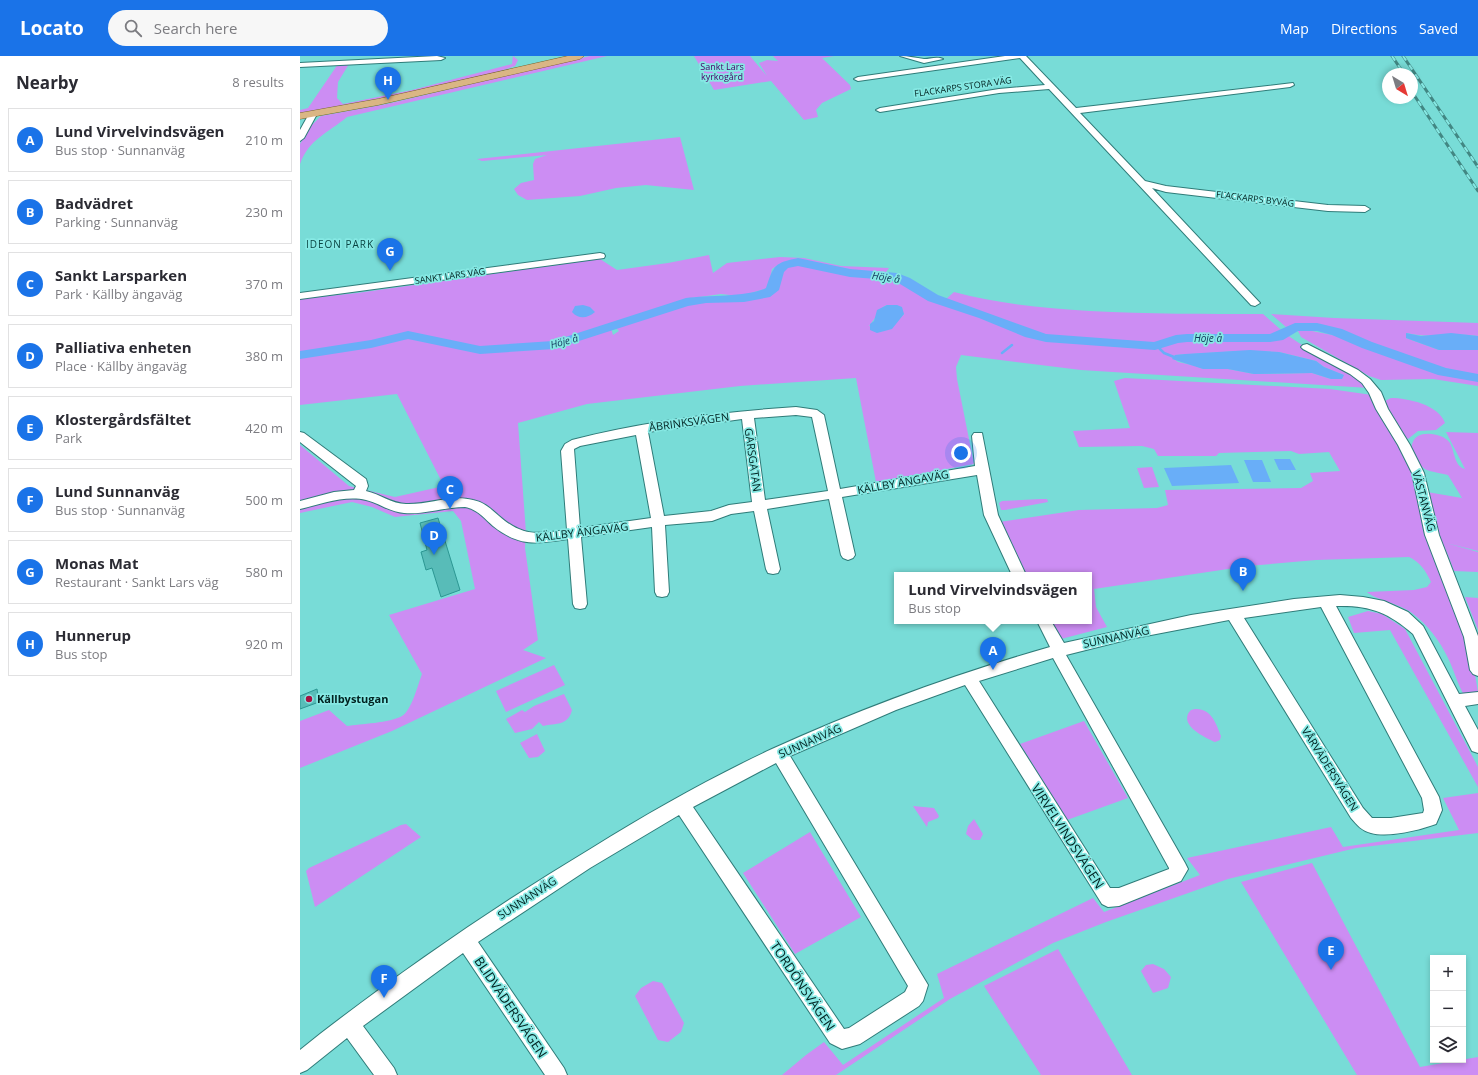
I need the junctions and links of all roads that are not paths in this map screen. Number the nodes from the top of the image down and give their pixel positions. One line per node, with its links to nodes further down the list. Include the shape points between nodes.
1 (580, 56): 10 (main road)
2 (904, 56): 5 (street, via 924,61)
3 (1021, 56): 11 (street); 13 (street)
4 (414, 57): 6 (street); 8 (street)
5 (948, 57)
6 (441, 58)
7 (523, 58): 10 (main road)
8 (350, 59): 9 (street)
9 (300, 65)
10 (528, 67): 16 (main road, via 378,102)
11 (858, 79)
12 (1290, 85): 15 (street)
13 (1050, 87): 14 (street, FLACKARPS STORA VÄG); 15 (street)
14 (880, 110)
15 (1075, 111): 19 (street)
16 (313, 114): 17 (main road); 18 (street)
17 (300, 116)
18 (300, 138)
19 (1145, 184): 20 (street, FLACKARPS BYVÄG, via 1166,189 1328,208); 23 (street, via 1186,232)
20 (1365, 209)
21 (600, 256): 22 (street, SANKT LARS VÄG)
22 (300, 296)
23 (1255, 303)
24 (1307, 347): 45 (street, VÄSTANVÄG, via 1348,368 1366,381 1375,392 1382,409 1404,445 1418,473 1432,535 1471,637)
25 (747, 414): 26 (street, ÅBRINKSVÄGEN); 31 (street, ÅBRINKSVÄGEN, via 803,411 818,414); 33 (street, GÄRSGATAN)
26 (641, 429): 34 (street); 35 (street, ÅBRINKSVÄGEN, via 576,443 569,447 567,451)
27 (300, 436): 30 (street, via 361,482)
28 (978, 436): 29 (street)
29 (983, 470): 31 (street, KÄLLBY ÄNGAVÄG); 38 (street, via 991,515)
30 (358, 494): 32 (street, KÄLLBY ÄNGAVÄG); 35 (street, KÄLLBY ÄNGAVÄG, via 372,497 392,507 405,509 454,503 474,504 507,530 526,538 551,538)
31 (836, 494): 33 (street, KÄLLBY ÄNGAVÄG); 36 (street)
32 (300, 505)
33 (760, 506): 34 (street, KÄLLBY ÄNGAVÄG, via 729,510 712,516); 37 (street, GÄRSGATAN)
34 (659, 522): 35 (street, KÄLLBY ÄNGAVÄG); 39 (street)
35 (575, 534): 41 (street)
36 (848, 555)
37 (774, 569)
38 (1017, 572)
39 (662, 592)
40 (1326, 602): 42 (street, SUNNANVÄG); 42 (street, VÅRVÄDERSVÄGEN, via 1430,797 1433,810 1430,819 1391,826 1372,826 1366,823 1357,813); 48 (street, SUNNANVÄG, via 1376,603 1410,621 1418,630)
41 (580, 604)
42 (1233, 614): 44 (street, SUNNANVÄG)
43 (1045, 624): 44 (street)
44 (1058, 651): 46 (street, SUNNANVÄG); 46 (street, VIRVELVINDSVÄGEN, via 1179,869 1175,875 1119,897 1108,898 1104,894)
45 (1478, 670)
46 (969, 678): 50 (street, SUNNANVÄG, via 853,721)
47 (1478, 698): 48 (street)
48 (1454, 701): 49 (street)
49 (1478, 746)
50 (780, 754): 51 (street, SUNNANVÄG); 51 (street, TORDÖNSVÄGEN, via 918,985 912,999 853,1037 842,1039 837,1036)
51 (682, 805): 52 (street, SUNNANVÄG, via 577,866)
52 (465, 939): 53 (street, SUNNANVÄG); 56 (street, BLIDVÄDERSVÄGEN)
53 (349, 1024): 54 (street, SUNNANVÄG); 55 (street)
54 (300, 1063)
55 (387, 1075)
56 (557, 1075)

